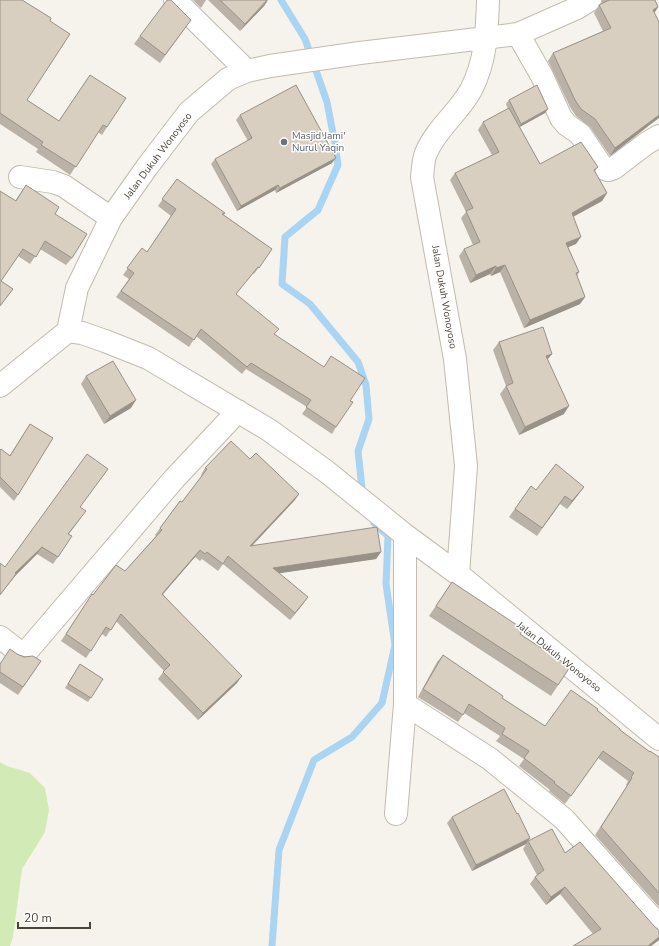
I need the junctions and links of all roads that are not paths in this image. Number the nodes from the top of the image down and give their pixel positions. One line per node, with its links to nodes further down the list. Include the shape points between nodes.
1 (175, 0): 6 (street)
2 (488, 0): 5 (street, Jalan Dukuh Wonoyoso)
3 (590, 0): 4 (street)
4 (518, 34): 5 (street); 7 (street, via 542,76 561,118 580,134 603,168 614,168)
5 (487, 38): 6 (street, Jalan Dukuh Wonoyoso, via 328,57); 14 (street, Jalan Dukuh Wonoyoso, via 482,63 470,91 426,153 422,177 455,359 466,466)
6 (247, 71): 9 (street, Jalan Dukuh Wonoyoso, via 228,79 189,112)
7 (659, 136)
8 (20, 177): 9 (street, via 64,186)
9 (111, 218): 10 (street, Jalan Dukuh Wonoyoso, via 77,288)
10 (68, 331): 11 (street); 12 (street, Jalan Dukuh Wonoyoso, via 82,333 148,358)
11 (0, 386)
12 (238, 411): 13 (street, Jalan Dukuh Wonoyoso, via 327,472); 15 (street, via 174,479 26,652 19,652)
13 (405, 534): 14 (street, Jalan Dukuh Wonoyoso); 16 (street)
14 (458, 574): 17 (street, Jalan Dukuh Wonoyoso)
15 (0, 637)
16 (405, 704): 18 (street); 19 (street, via 490,759 564,819)
17 (659, 740)
18 (396, 814)
19 (659, 926)

